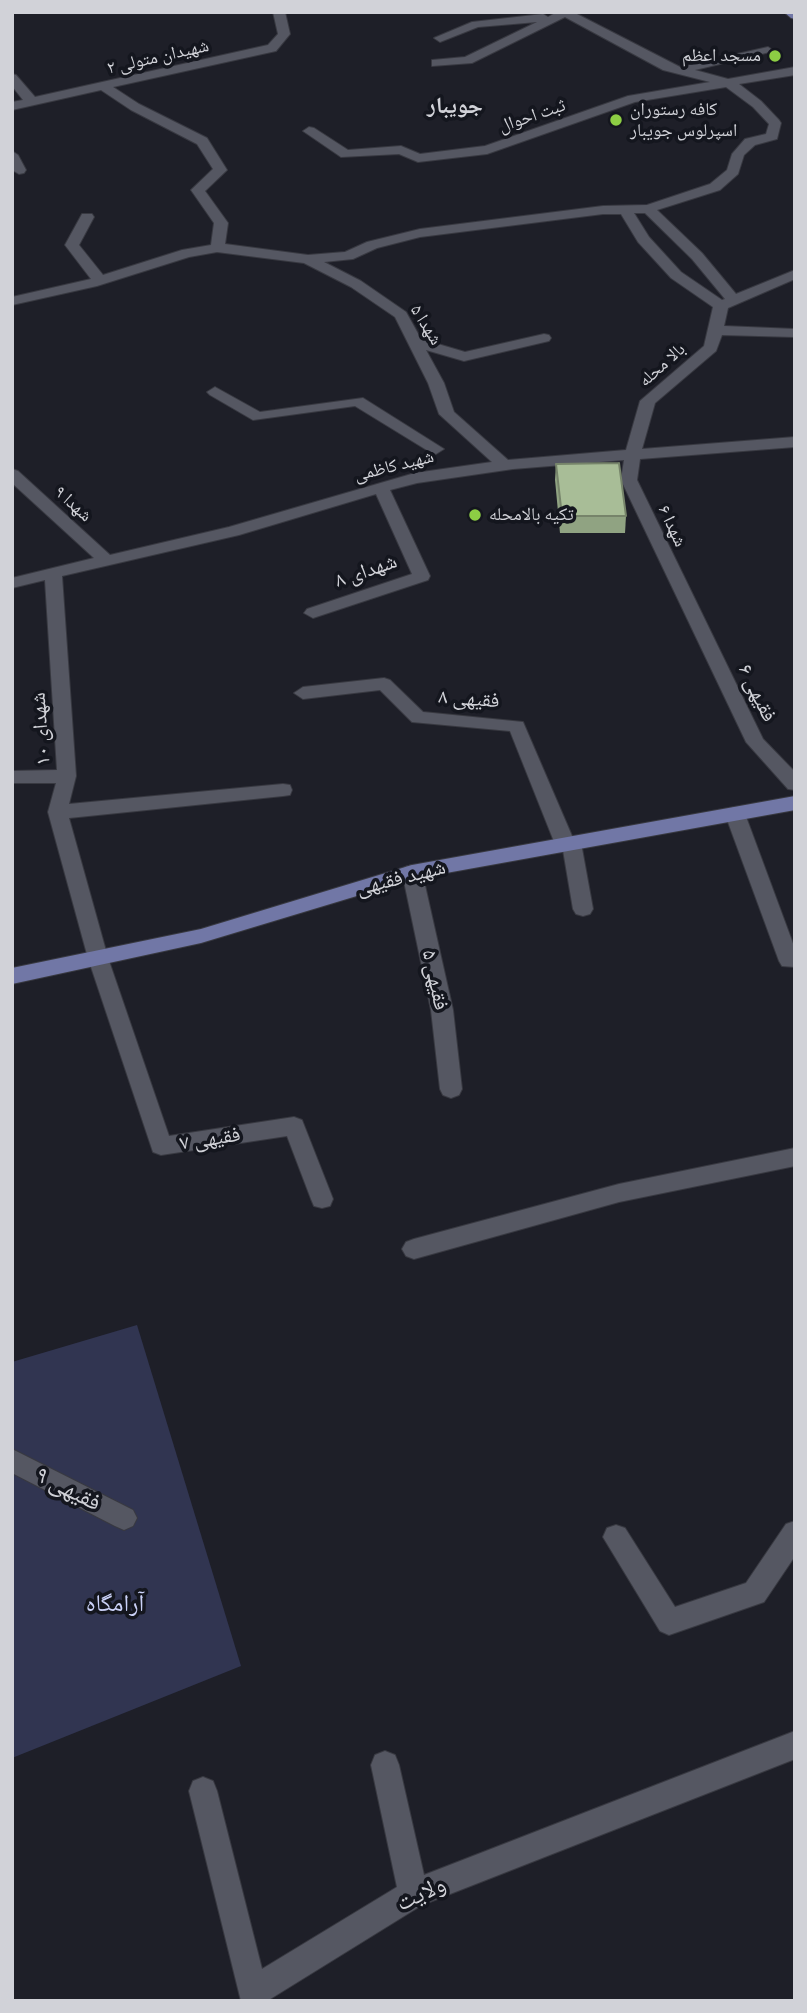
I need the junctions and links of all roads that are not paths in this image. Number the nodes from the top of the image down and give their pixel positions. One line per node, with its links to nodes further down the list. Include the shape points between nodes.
1 (279, 12): 12 (street, شهیدان متولی ۲, via 284,34 272,48)
2 (790, 12): 4 (main road)
3 (562, 14): 5 (street, via 476,24); 7 (street, via 468,60); 8 (street)
4 (795, 16)
5 (440, 38)
6 (768, 51): 8 (street)
7 (436, 63)
8 (679, 70): 11 (street)
9 (795, 71): 11 (street, ثبت احوال)
10 (12, 78): 13 (street)
11 (729, 83): 15 (street, ثبت احوال, via 632,99 487,150 418,158 401,150 346,154); 19 (street, via 775,123 772,136 751,142 738,154 733,171 715,187)
12 (106, 87): 13 (street, شهیدان متولی ۲); 21 (street, via 202,141 220,170 198,190 221,223)
13 (32, 102): 14 (street, شهیدان متولی ۲)
14 (12, 106)
15 (309, 131)
16 (12, 155): 17 (street)
17 (19, 170)
18 (625, 209): 19 (street); 22 (street, via 420,233 348,256); 27 (street, via 643,239 676,275)
19 (648, 209): 27 (street, via 688,247)
20 (88, 217): 24 (street, via 72,245)
21 (217, 248): 22 (street); 24 (street)
22 (308, 259): 31 (street, شهدا ۵, via 401,315)
23 (788, 277): 25 (street); 27 (street)
24 (99, 281): 26 (street)
25 (795, 288)
26 (12, 301)
27 (727, 303): 28 (street, بالا محله)
28 (715, 330): 29 (street); 35 (street, بالا محله, via 711,348 648,401)
29 (795, 333)
30 (544, 338): 31 (street, via 464,357)
31 (416, 342): 33 (street, شهدا ۵, via 436,383)
32 (215, 392): 33 (street, via 258,417 358,401)
33 (442, 432): 36 (street, شهدا ۵); 38 (street)
34 (795, 442): 35 (street, شهید کاظمی)
35 (633, 453): 36 (street, شهید کاظمی); 44 (street, شهدا ۶, via 629,480)
36 (504, 465): 38 (street, شهید کاظمی)
37 (12, 474): 40 (street, شهدا ۹)
38 (428, 476): 39 (street, شهید کاظمی)
39 (381, 488): 40 (street, شهید کاظمی); 43 (street, شهدای ۸, via 422,576)
40 (107, 561): 41 (street, شهید کاظمی)
41 (53, 574): 42 (street, شهید کاظمی); 46 (street, شهدای ۱۰)
42 (12, 583)
43 (313, 613)
44 (692, 613): 48 (street, فقیهی ۶, via 755,742)
45 (303, 693): 53 (street, فقیهی ۸, via 384,684 418,718 517,726)
46 (67, 776): 47 (street); 51 (street, شهدای ۱۰)
47 (12, 778)
48 (795, 784)
49 (284, 790): 51 (street)
50 (795, 803): 52 (main road, شهید فقیهی)
51 (58, 812): 56 (street, شهدای ۱۰)
52 (735, 814): 53 (main road, شهید فقیهی); 57 (street)
53 (568, 844): 54 (main road, شهید فقیهی); 55 (street)
54 (412, 872): 56 (main road, شهید فقیهی, via 201,936); 59 (street, فقیهی ۵, via 442,1010)
55 (583, 909)
56 (98, 958): 58 (main road, شهید فقیهی); 61 (street, فقیهی ۷, via 161,1146 294,1126)
57 (789, 961)
58 (12, 976)
59 (451, 1089)
60 (795, 1157): 62 (street, via 619,1194)
61 (322, 1199)
62 (414, 1249)
63 (12, 1460): 64 (street, فقیهی ۹)
64 (124, 1518)
65 (795, 1533): 66 (street, via 755,1593 669,1622)
66 (616, 1537)
67 (795, 1745): 70 (street, ولایت)
68 (385, 1765): 70 (street)
69 (203, 1791): 70 (street, ولایت, via 253,1992)
70 (412, 1894)

